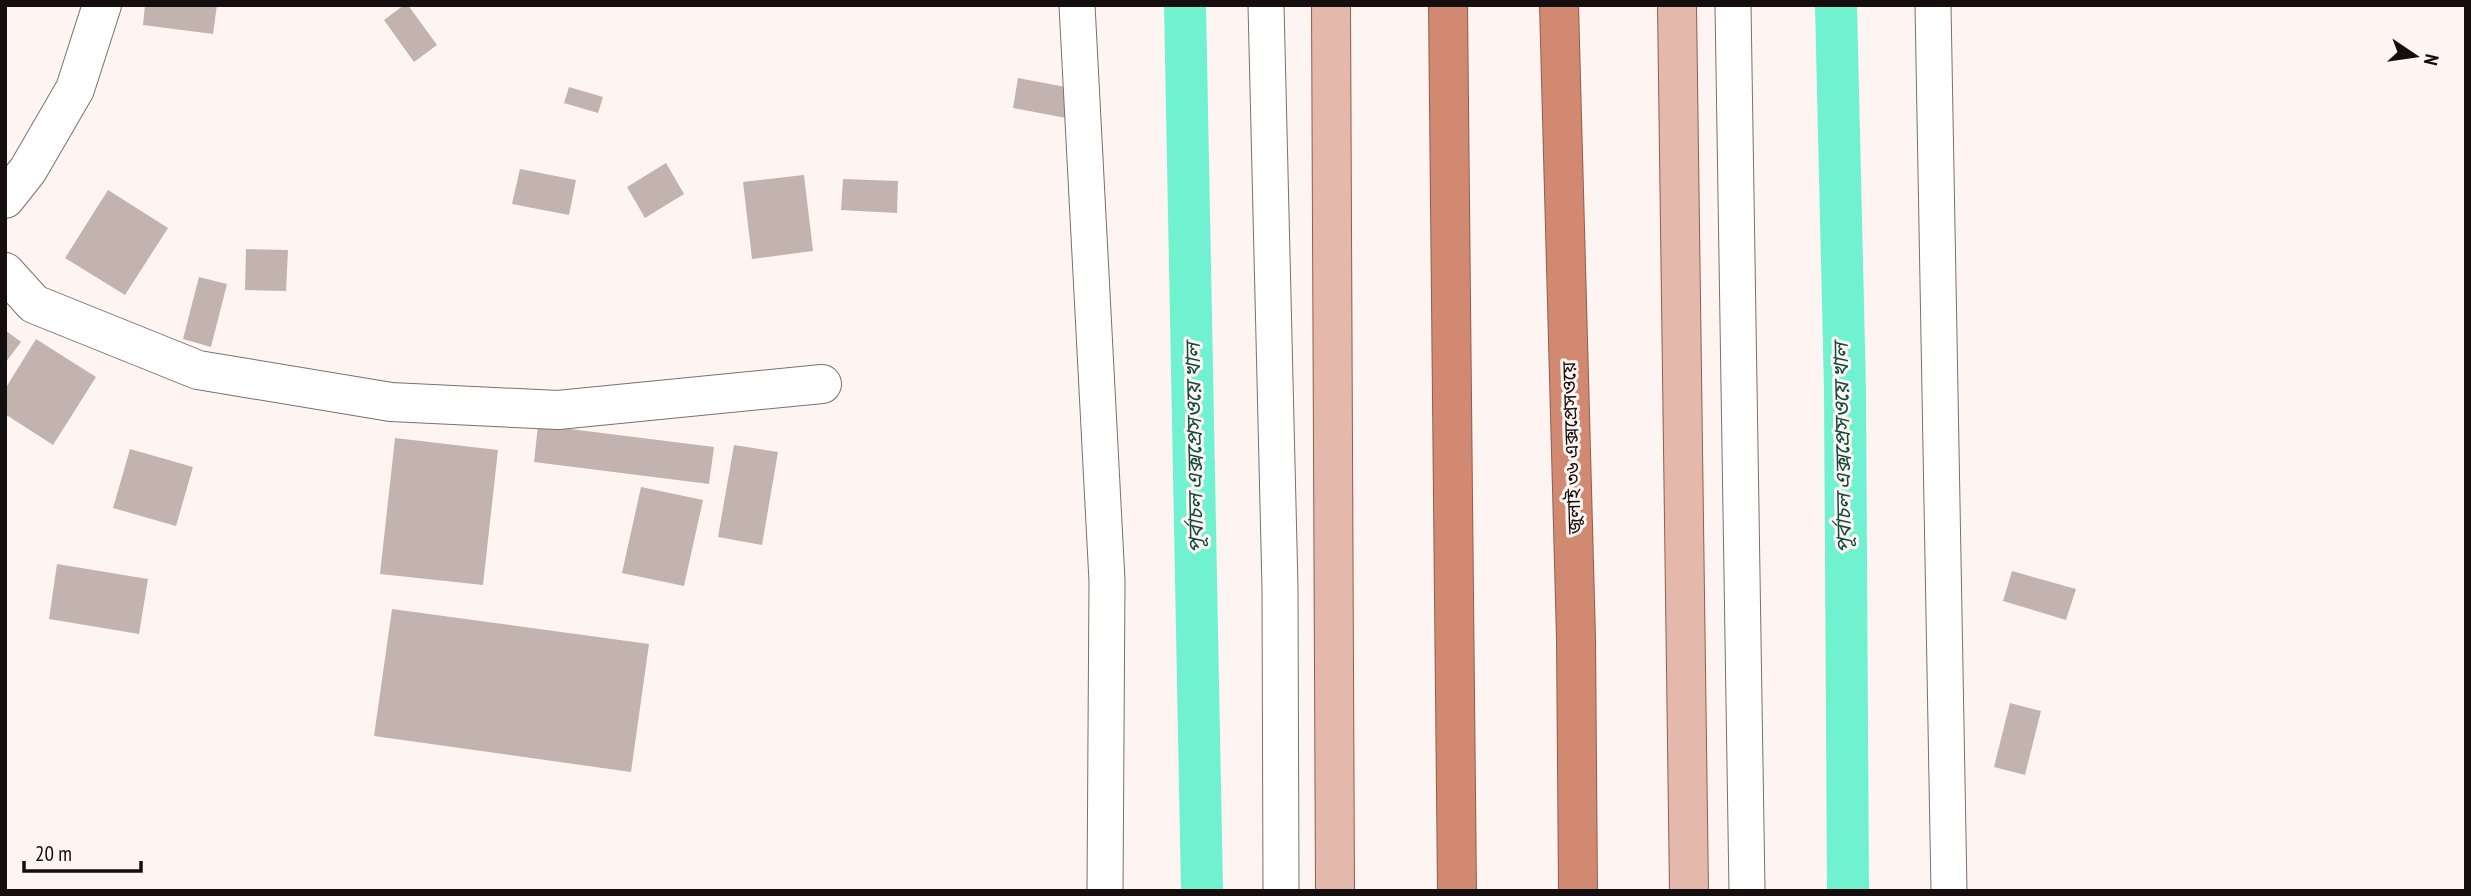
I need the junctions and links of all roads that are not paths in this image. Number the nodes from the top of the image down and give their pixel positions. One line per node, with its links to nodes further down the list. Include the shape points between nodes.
1 (102, 5): 10 (street, via 75,89)
2 (1077, 5): 13 (street, via 1107,581)
3 (1266, 5): 14 (street)
4 (1331, 5): 15 (main road)
5 (1448, 5): 16 (highway)
6 (1559, 5): 17 (highway, জুলাই ৩৬ এক্সপ্রেসওয়ে, via 1576,638)
7 (1677, 5): 18 (main road)
8 (1733, 5): 19 (street)
9 (1933, 5): 20 (street)
10 (13, 177)
11 (5, 272): 12 (street, via 34,304 198,370 391,402 558,410)
12 (822, 384)
13 (1105, 891)
14 (1281, 891)
15 (1335, 891)
16 (1457, 891)
17 (1577, 891)
18 (1689, 891)
19 (1747, 891)
20 (1949, 891)

